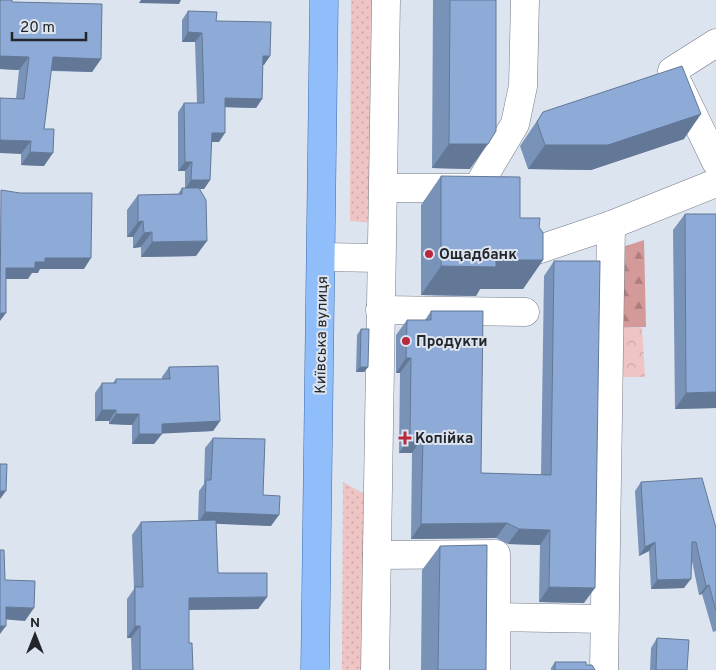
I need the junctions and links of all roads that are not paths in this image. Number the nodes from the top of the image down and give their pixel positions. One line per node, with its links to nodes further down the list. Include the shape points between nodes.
1 (324, 0): 10 (main road, Київська вулиця)
2 (386, 0): 7 (street)
3 (525, 0): 7 (street, via 523,86 514,124 476,188)
4 (716, 42): 5 (street, via 672,71)
5 (716, 162)
6 (716, 183): 8 (street)
7 (385, 188): 11 (street)
8 (611, 225): 9 (street); 16 (street)
9 (534, 251)
10 (322, 257): 11 (street); 17 (main road, Київська вулиця)
11 (381, 258): 12 (street)
12 (380, 310): 13 (street); 14 (street)
13 (525, 312)
14 (377, 555): 15 (street, via 496,554); 18 (street)
15 (496, 617): 16 (street); 19 (street)
16 (604, 619): 20 (street)
17 (316, 670)
18 (376, 670)
19 (496, 670)
20 (604, 670)

